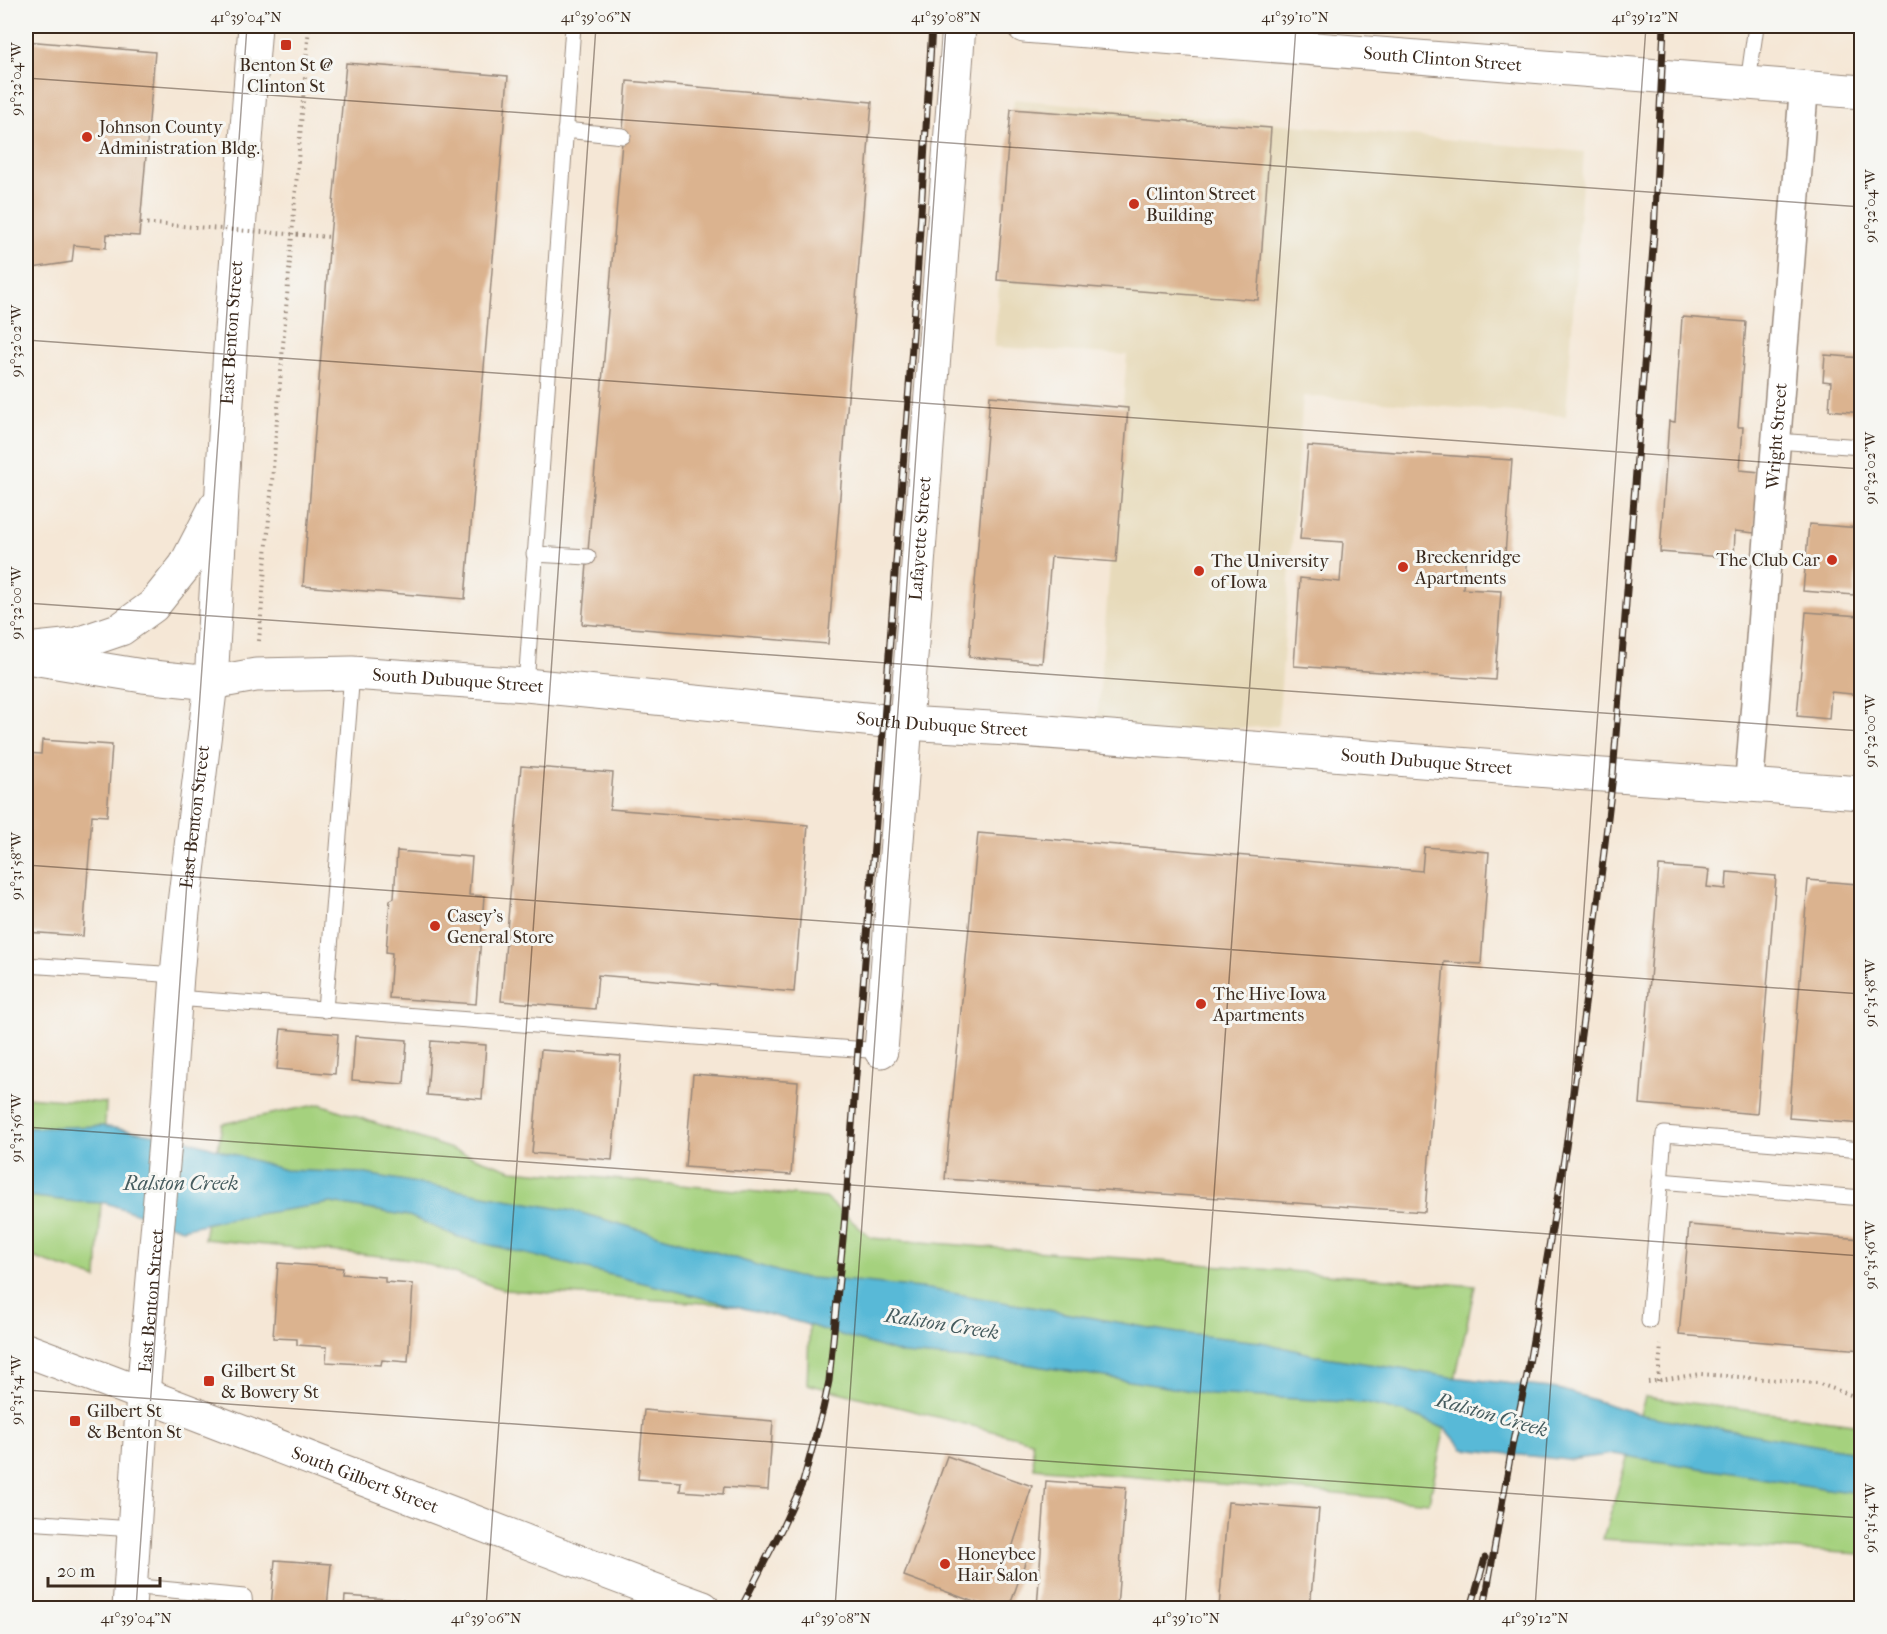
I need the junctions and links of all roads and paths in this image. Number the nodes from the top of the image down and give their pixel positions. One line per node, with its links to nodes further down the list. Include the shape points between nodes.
1 (255, 26): 16 (street, East Benton Street)
2 (309, 26): 22 (path)
3 (573, 26): 10 (lane)
4 (959, 26): 25 (street, Lafayette Street)
5 (1024, 26): 7 (street, South Clinton Street)
6 (1756, 26): 7 (lane)
7 (1749, 83): 8 (street, South Clinton Street)
8 (1804, 87): 9 (street, South Clinton Street); 14 (street, Wright Street)
9 (1862, 92)
10 (565, 130): 11 (lane); 17 (lane)
11 (623, 136)
12 (141, 223): 13 (path, bridge)
13 (330, 237)
14 (1776, 441): 15 (lane); 26 (street, Wright Street)
15 (1862, 447)
16 (221, 495): 19 (street, via 185,566 153,606 121,629 74,645); 23 (street, East Benton Street)
17 (534, 554): 18 (lane); 24 (lane)
18 (588, 557)
19 (26, 650)
20 (26, 657): 23 (street, South Dubuque Street)
21 (352, 673): 22 (street, South Dubuque Street); 24 (street, South Dubuque Street); 30 (lane)
22 (256, 675): 23 (street, South Dubuque Street)
23 (211, 683): 29 (street, East Benton Street)
24 (526, 685): 25 (street, South Dubuque Street)
25 (905, 723): 26 (street, South Dubuque Street); 31 (street, Lafayette Street)
26 (1749, 785): 27 (street, South Dubuque Street)
27 (1862, 793)
28 (26, 965): 29 (lane)
29 (176, 987): 30 (lane); 39 (street, East Benton Street)
30 (325, 1010): 31 (lane)
31 (880, 1051)
32 (1862, 1150): 33 (lane, via 1664,1134)
33 (1660, 1181): 34 (lane); 35 (lane)
34 (1862, 1198)
35 (1649, 1321): 37 (path, via 1662,1334)
36 (26, 1350): 39 (street, South Gilbert Street)
37 (1658, 1381): 38 (path); 40 (path, via 1700,1374 1817,1383)
38 (1648, 1382)
39 (143, 1394): 42 (street, East Benton Street); 45 (street, South Gilbert Street)
40 (1862, 1399)
41 (26, 1522): 42 (lane)
42 (134, 1528): 43 (street, East Benton Street)
43 (130, 1597): 44 (lane, via 244,1597)
44 (246, 1608)
45 (703, 1608)

